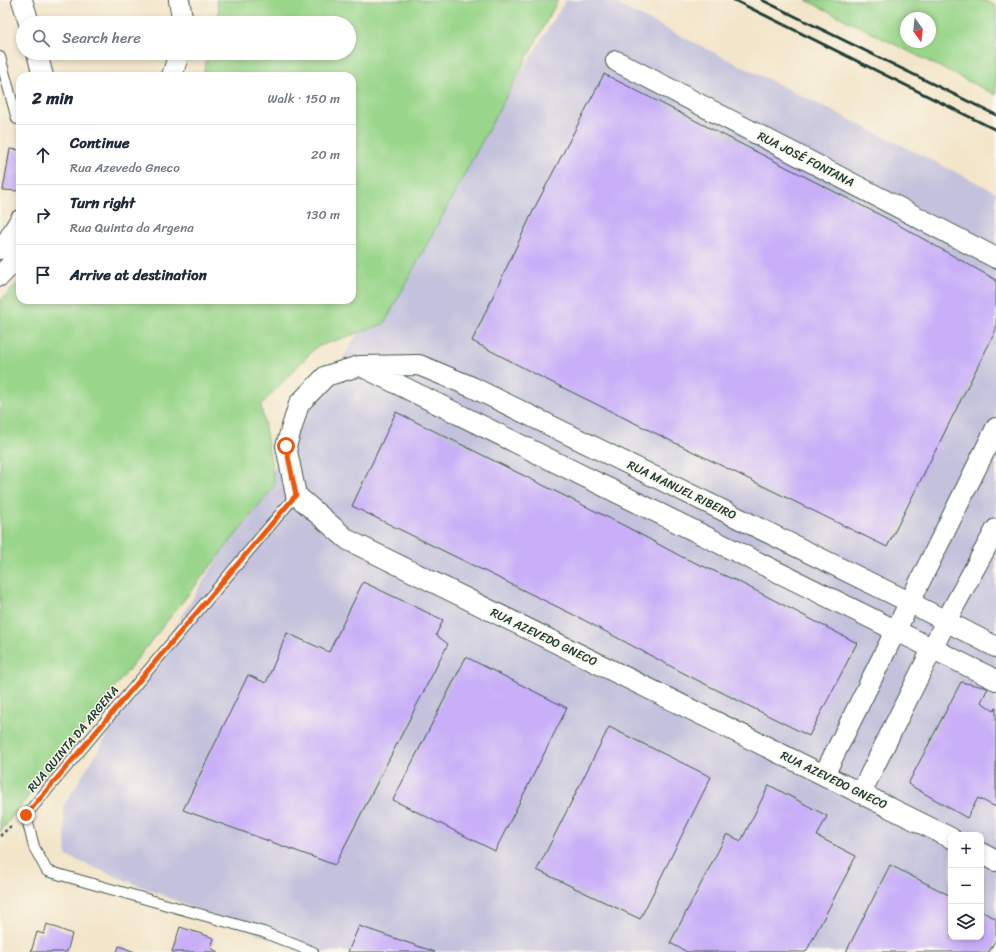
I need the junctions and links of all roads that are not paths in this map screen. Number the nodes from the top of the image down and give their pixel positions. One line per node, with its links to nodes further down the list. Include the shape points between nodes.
1 (22, 0): 3 (street)
2 (179, 0): 4 (street)
3 (27, 16)
4 (182, 16)
5 (0, 57): 9 (lane)
6 (177, 60): 8 (street)
7 (616, 61): 12 (street, RUA JOSÉ FONTANA)
8 (173, 72)
9 (16, 115)
10 (16, 227): 11 (street)
11 (0, 249)
12 (996, 258)
13 (16, 259): 14 (street)
14 (0, 276)
15 (359, 366): 17 (street, via 326,376 299,404 286,446); 19 (street, RUA MANUEL RIBEIRO, via 419,365 472,387); 21 (street)
16 (996, 428): 19 (street)
17 (296, 495): 25 (street, RUA AZEVEDO GNECO, via 348,540); 30 (lane, RUA QUINTA DA ARGENA, via 26,815 34,847 47,871 264,932)
18 (996, 529): 20 (street)
19 (909, 602): 20 (street, RUA MANUEL RIBEIRO); 21 (street)
20 (946, 621): 22 (street); 23 (street, RUA MANUEL RIBEIRO)
21 (896, 629): 22 (street); 25 (street)
22 (933, 647): 24 (street); 26 (street)
23 (996, 647)
24 (996, 680)
25 (824, 775): 26 (street, RUA AZEVEDO GNECO)
26 (861, 793): 27 (street, RUA AZEVEDO GNECO)
27 (948, 836)
28 (984, 855): 29 (street)
29 (996, 861)
30 (313, 952)

